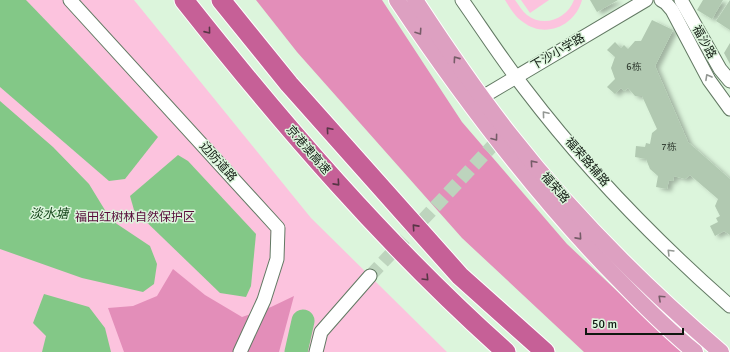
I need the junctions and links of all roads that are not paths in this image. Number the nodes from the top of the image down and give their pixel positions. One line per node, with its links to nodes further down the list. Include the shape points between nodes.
1 (70, 0): 16 (street, 边防道路, via 278,228 277,259 264,300)
2 (184, 0): 18 (highway, 京港澳高速, one-way to 18, via 260,94 385,235 441,293)
3 (221, 0): 19 (highway, one-way to 3, via 460,276 289,84)
4 (397, 0): 12 (main road, 福荣路, one-way to 12)
5 (415, 0): 12 (main road, 福荣路, one-way to 5)
6 (462, 0): 10 (street, 福荣路辅路)
7 (646, 0): 10 (street, 下沙小学路)
8 (661, 0): 13 (street, one-way to 8, via 709,80 672,10)
9 (681, 0): 11 (street, 福沙路, via 720,69)
10 (515, 76): 12 (street, 下沙小学路); 15 (street, 福荣路辅路, one-way to 10, via 637,218 575,149)
11 (730, 81)
12 (476, 101): 20 (main road, 福荣路, one-way to 20, via 509,156 578,236 634,295); 21 (main road, 福荣路, one-way to 12, via 611,249)
13 (730, 109)
14 (370, 276): 17 (street, via 321,332)
15 (730, 306)
16 (240, 352)
17 (316, 352)
18 (506, 352)
19 (545, 352)
20 (695, 352)
21 (721, 352)

